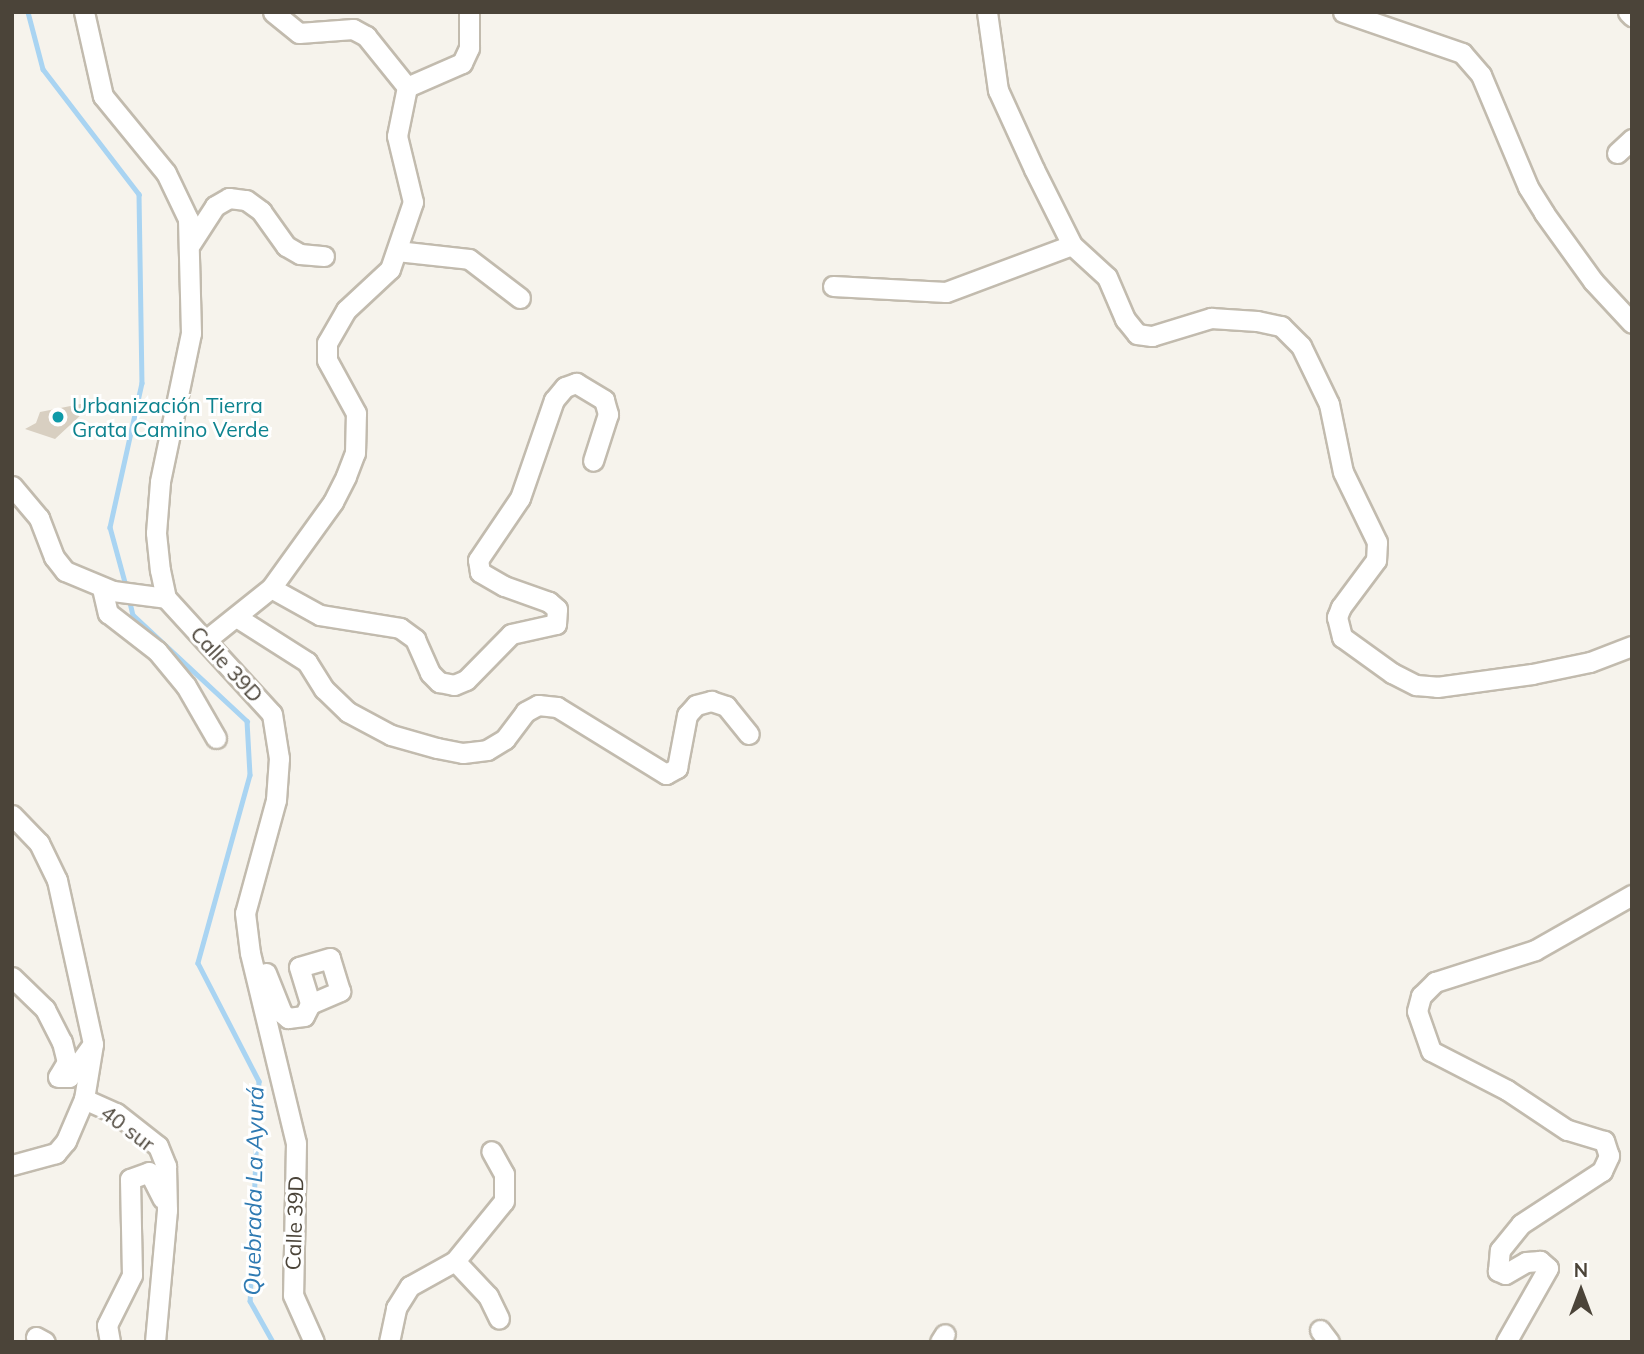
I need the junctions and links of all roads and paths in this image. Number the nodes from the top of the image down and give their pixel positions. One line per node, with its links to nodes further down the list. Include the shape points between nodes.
1 (84, 12): 12 (street, via 103,96 178,192)
2 (273, 12): 9 (street, via 299,33 353,29 366,36)
3 (469, 12): 9 (street, via 468,48 462,63)
4 (987, 12): 13 (street, via 998,90)
5 (1343, 12): 7 (street)
6 (1628, 12): 8 (street)
7 (1371, 16): 18 (street, via 1448,45 1482,75 1528,187 1593,281)
8 (1632, 16)
9 (407, 87): 14 (street, via 397,135 412,202)
10 (1632, 139): 11 (street)
11 (1617, 153)
12 (191, 243): 15 (street, via 215,206 229,198 246,200 261,211 286,246 300,254); 23 (street, via 189,346 160,482 156,533)
13 (1072, 245): 16 (street, via 946,292); 26 (street, via 1107,277 1125,319 1137,334 1152,337 1211,318 1257,321 1281,326 1301,346 1329,404 1343,472 1377,542 1376,560 1340,607 1337,627 1342,637 1392,673 1416,685 1459,685 1590,662)
14 (397, 251): 17 (street, via 469,259); 21 (street, via 380,283 346,310 327,343 327,360 356,413 355,453 333,502)
15 (324, 256)
16 (834, 286)
17 (520, 298)
18 (1632, 323)
19 (593, 461): 21 (street, via 608,414 604,400 576,383 565,387 554,400 520,498 478,560 480,572 549,602 557,609 556,624 511,634 466,680 454,685 439,682 430,673 415,639 400,628 320,615)
20 (12, 486): 22 (street, via 39,518 54,557 65,570)
21 (271, 588): 24 (street)
22 (107, 590): 23 (street); 28 (street, via 108,613 157,651 186,686)
23 (166, 598): 25 (street, Calle 39D)
24 (238, 618): 25 (street); 27 (street, via 307,662 324,689 348,712 391,735 450,751 487,750 505,739 525,712 538,705 557,707 666,774 677,768 687,715 696,705 711,701 726,706)
25 (206, 640): 31 (street, Calle 39D, via 272,714 279,758 276,800 245,913)
26 (1632, 646)
27 (749, 734)
28 (216, 738)
29 (12, 815): 34 (street, 40 sur, via 33,834 57,880)
30 (1632, 895): 45 (street, via 1535,950 1435,982 1421,996 1416,1011 1431,1051 1507,1090 1567,1130 1604,1141 1609,1156 1602,1171 1521,1224 1500,1250 1498,1271 1505,1274 1526,1262 1540,1262 1548,1268)
31 (250, 953): 33 (street, via 264,970 288,1018 304,1016); 43 (street, Calle 39D, via 296,1143 293,1295)
32 (12, 977): 34 (street, via 46,1009 62,1042 67,1062 58,1077 69,1077)
33 (310, 1004)
34 (93, 1044): 35 (street, 40 sur)
35 (84, 1098): 37 (street, via 56,1153); 38 (street, 40 sur, via 116,1113 158,1146 166,1166)
36 (491, 1152): 39 (street, via 504,1174 504,1201)
37 (12, 1165)
38 (167, 1210): 41 (street, via 149,1172 130,1179 132,1275 110,1317); 42 (street, 40 sur)
39 (455, 1261): 40 (street, via 488,1296); 44 (street, via 410,1286 396,1308)
40 (499, 1320)
41 (110, 1342)
42 (155, 1342)
43 (314, 1342)
44 (388, 1342)
45 (1506, 1342)

